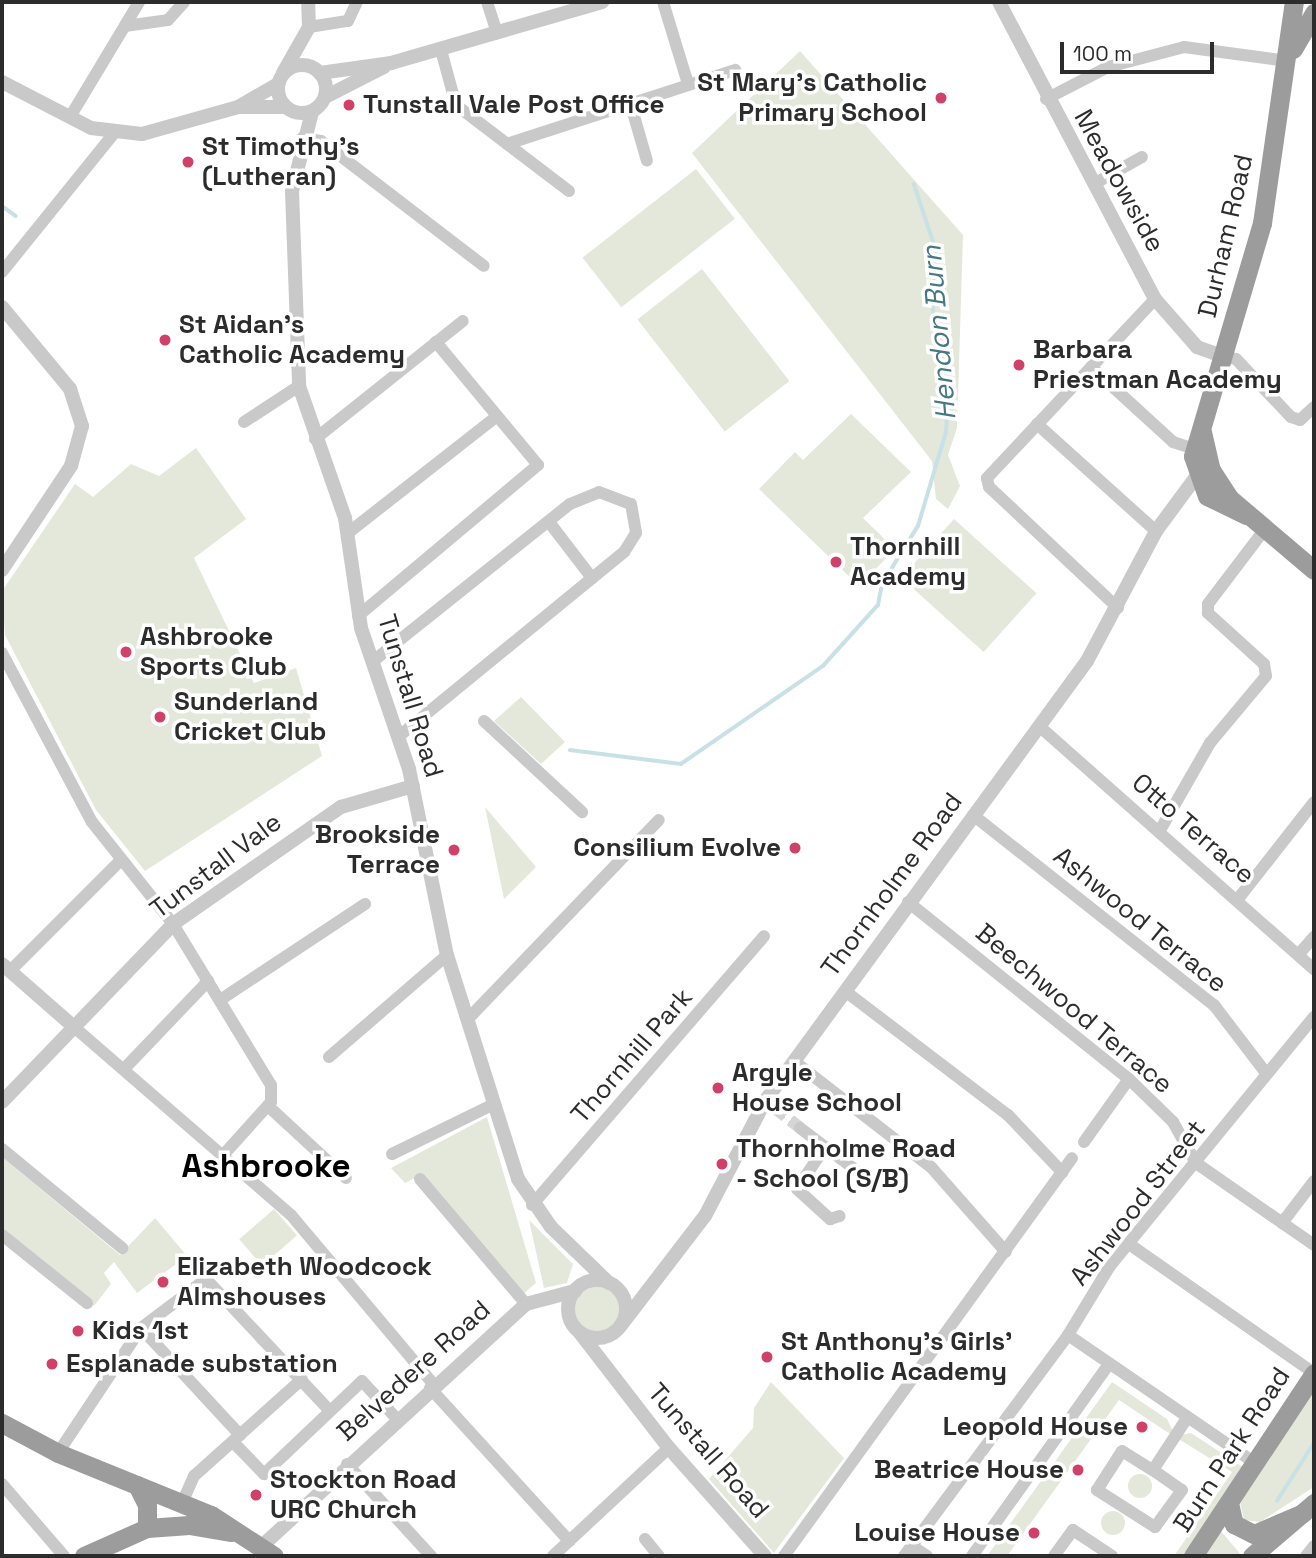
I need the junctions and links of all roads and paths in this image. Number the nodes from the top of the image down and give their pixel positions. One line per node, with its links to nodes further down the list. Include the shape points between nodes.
1 (139, 2): 11 (street)
2 (184, 2): 11 (street, via 168,20)
3 (307, 2): 12 (street)
4 (357, 2): 12 (street, via 348,20)
5 (487, 2): 13 (street)
6 (602, 2): 13 (street)
7 (663, 2): 21 (street)
8 (1001, 2): 23 (street, Meadowside)
9 (1294, 2): 10 (street); 15 (highway, Durham Road)
10 (1314, 13): 15 (highway, Durham Road)
11 (125, 26): 28 (street)
12 (308, 31): 17 (street); 19 (street)
13 (497, 33): 14 (street)
14 (441, 50): 16 (street); 31 (street, via 456,104)
15 (1289, 57): 23 (street, via 1184,47 1108,67); 42 (highway, Durham Road, via 1262,223)
16 (391, 63): 17 (street); 22 (street)
17 (316, 70): 19 (street, via 292,66); 22 (street)
18 (735, 70): 21 (street)
19 (279, 80): 25 (street); 26 (street)
20 (2, 82): 28 (street)
21 (688, 84): 24 (street)
22 (325, 97): 27 (street)
23 (1046, 99): 34 (street, Meadowside)
24 (630, 103): 31 (street); 33 (street)
25 (238, 107): 26 (street); 29 (street, via 162,131)
26 (288, 109): 27 (street); 30 (street)
27 (312, 111): 30 (street, Tunstall Road)
28 (70, 117): 29 (street)
29 (115, 132): 37 (street)
30 (302, 138): 36 (street, via 321,141); 44 (street, Tunstall Road, via 292,191)
31 (507, 144): 35 (street)
32 (1142, 157): 34 (street)
33 (647, 161)
34 (1094, 184): 38 (street, Meadowside)
35 (569, 191)
36 (484, 266)
37 (2, 272)
38 (1156, 299): 42 (street, Meadowside, via 1197,347); 43 (street)
39 (2, 307): 56 (street, via 70,389 82,426 71,466)
40 (463, 321): 41 (street)
41 (436, 342): 46 (street); 49 (street)
42 (1224, 357): 45 (street, via 1236,359 1291,417 1300,420); 50 (highway, Durham Road, via 1202,429)
43 (1091, 367): 48 (street); 50 (street)
44 (299, 386): 47 (street); 49 (street, Tunstall Road)
45 (1314, 407)
46 (497, 416): 55 (street); 60 (street, via 538,465)
47 (244, 422)
48 (1037, 424): 54 (street); 59 (street, via 986,478 989,487)
49 (315, 439): 55 (street, Tunstall Road)
50 (1200, 469): 51 (highway, Durham Road); 51 (highway, Durham Road); 54 (street, Thornholme Road)
51 (1246, 515): 53 (highway, Durham Road)
52 (549, 522): 58 (street); 58 (street, via 588,494 617,494 631,503 636,533); 62 (street)
53 (1265, 529): 57 (highway, Durham Road); 71 (street, via 1208,613 1264,664 1266,676 1210,743)
54 (1156, 531): 59 (street, Thornholme Road)
55 (348, 533): 60 (street, Tunstall Road)
56 (2, 570)
57 (1314, 570)
58 (593, 578): 65 (street)
59 (1118, 608): 64 (street, Thornholme Road)
60 (358, 616): 62 (street, Tunstall Road)
61 (2, 653): 72 (street)
62 (372, 662): 65 (street, Tunstall Road)
63 (484, 721): 68 (street)
64 (1039, 726): 69 (street, Thornholme Road); 71 (street, Otto Terrace)
65 (399, 736): 66 (street, Tunstall Road)
66 (413, 786): 76 (street, Tunstall Vale, via 341,807); 80 (street, Tunstall Road)
67 (1314, 802): 73 (street)
68 (582, 812)
69 (972, 816): 74 (street, Thornholme Road); 92 (street, Ashwood Terrace, via 1214,1005)
70 (659, 820): 87 (street)
71 (1159, 832): 73 (street, Otto Terrace)
72 (118, 863): 76 (street); 81 (street)
73 (1238, 899): 79 (street, Otto Terrace)
74 (908, 902): 84 (street, Thornholme Road); 93 (street, Beechwood Terrace)
75 (365, 904): 85 (street)
76 (173, 924): 83 (street); 88 (street, Tunstall Vale)
77 (764, 936): 110 (street, Thornhill Park)
78 (1314, 937): 79 (street)
79 (1299, 954): 82 (street, Otto Terrace)
80 (447, 955): 87 (street, Tunstall Road); 89 (street)
81 (6, 968): 88 (street)
82 (1314, 969)
83 (208, 981): 85 (street); 91 (street)
84 (845, 991): 90 (street, Thornholme Road); 105 (street, via 1008,1115)
85 (220, 1000): 96 (street, via 271,1085)
86 (1314, 1017): 92 (street, Ashwood Street)
87 (467, 1020): 95 (street, Tunstall Road)
88 (74, 1027): 91 (street); 94 (street, Tunstall Vale)
89 (329, 1056)
90 (795, 1062): 118 (street, via 931,1167); 119 (street, Thornholme Road, via 705,1216)
91 (124, 1069): 101 (street)
92 (1266, 1073): 104 (street, Ashwood Street)
93 (1129, 1079): 98 (street); 104 (street, Beechwood Terrace, via 1173,1122)
94 (4, 1095)
95 (494, 1104): 102 (street); 110 (street, Tunstall Road)
96 (268, 1106): 101 (street); 106 (street)
97 (800, 1128): 99 (street)
98 (1084, 1142)
99 (825, 1147): 107 (street); 111 (street, via 797,1189 830,1219)
100 (2, 1149): 117 (street)
101 (225, 1153): 134 (street, via 291,1215)
102 (392, 1154)
103 (1072, 1158): 105 (street)
104 (1196, 1163): 112 (street); 114 (street, Ashwood Street)
105 (1062, 1172): 118 (street)
106 (346, 1178)
107 (866, 1178)
108 (420, 1179): 124 (street)
109 (1314, 1181): 112 (street)
110 (532, 1205): 116 (street, Tunstall Road)
111 (840, 1216)
112 (1282, 1223): 115 (street)
113 (2, 1235): 123 (street)
114 (1129, 1244): 129 (street, Ashwood Street); 131 (street)
115 (1314, 1245)
116 (570, 1246): 120 (street, Tunstall Road); 121 (street, Tunstall Road)
117 (122, 1248)
118 (1006, 1252): 162 (street)
119 (653, 1285): 120 (street, via 632,1293); 126 (street, Thornholme Road)
120 (613, 1286): 121 (street); 126 (street, via 625,1303)
121 (579, 1288): 122 (street, Belvedere Road); 125 (street)
122 (542, 1297): 124 (street, Belvedere Road); 125 (street)
123 (87, 1303)
124 (526, 1304): 134 (street, Belvedere Road)
125 (569, 1315): 128 (street)
126 (619, 1327): 128 (street, via 599,1338); 132 (street, Tunstall Road, via 606,1356)
127 (141, 1328): 133 (street, via 206,1279); 139 (street); 141 (street)
128 (580, 1333): 132 (street, Tunstall Road)
129 (1068, 1335): 130 (street); 155 (street, Ashwood Street)
130 (1108, 1365): 137 (street); 164 (street)
131 (1314, 1373): 142 (highway, Burn Park Road)
132 (613, 1377): 140 (street, Tunstall Road)
133 (302, 1379): 135 (street); 139 (street)
134 (432, 1386): 136 (street, Belvedere Road); 152 (street)
135 (330, 1411): 136 (street, via 362,1381); 139 (street, via 264,1474)
136 (396, 1418): 143 (street, Belvedere Road)
137 (1187, 1418): 142 (street); 144 (street)
138 (2, 1423): 141 (highway)
139 (236, 1439): 147 (street, via 194,1476)
140 (669, 1448): 152 (street); 161 (street, Tunstall Road)
141 (58, 1453): 146 (highway)
142 (1255, 1463): 148 (highway, Burn Park Road)
143 (346, 1464): 153 (street, Belvedere Road); 158 (street)
144 (1153, 1470): 144 (street, via 1122,1451 1097,1490 1155,1527 1182,1490)
145 (2, 1485): 156 (street)
146 (136, 1485): 147 (highway); 150 (highway, via 147,1504)
147 (182, 1503): 153 (highway)
148 (1229, 1503): 149 (highway, via 1234,1524 1254,1534); 167 (highway, Burn Park Road)
149 (1309, 1508): 168 (highway)
150 (147, 1528): 153 (highway, via 216,1529); 157 (highway)
151 (645, 1539): 160 (street)
152 (569, 1542): 159 (street)
153 (262, 1546)
154 (1314, 1546): 169 (street)
155 (908, 1551): 163 (street)
156 (64, 1556)
157 (84, 1556)
158 (431, 1556)
159 (553, 1556)
160 (659, 1556)
161 (765, 1556)
162 (784, 1556)
163 (927, 1556)
164 (972, 1556)
165 (1054, 1556): 166 (street, via 1073,1530)
166 (1112, 1556)
167 (1194, 1556)
168 (1252, 1556)
169 (1307, 1556)

